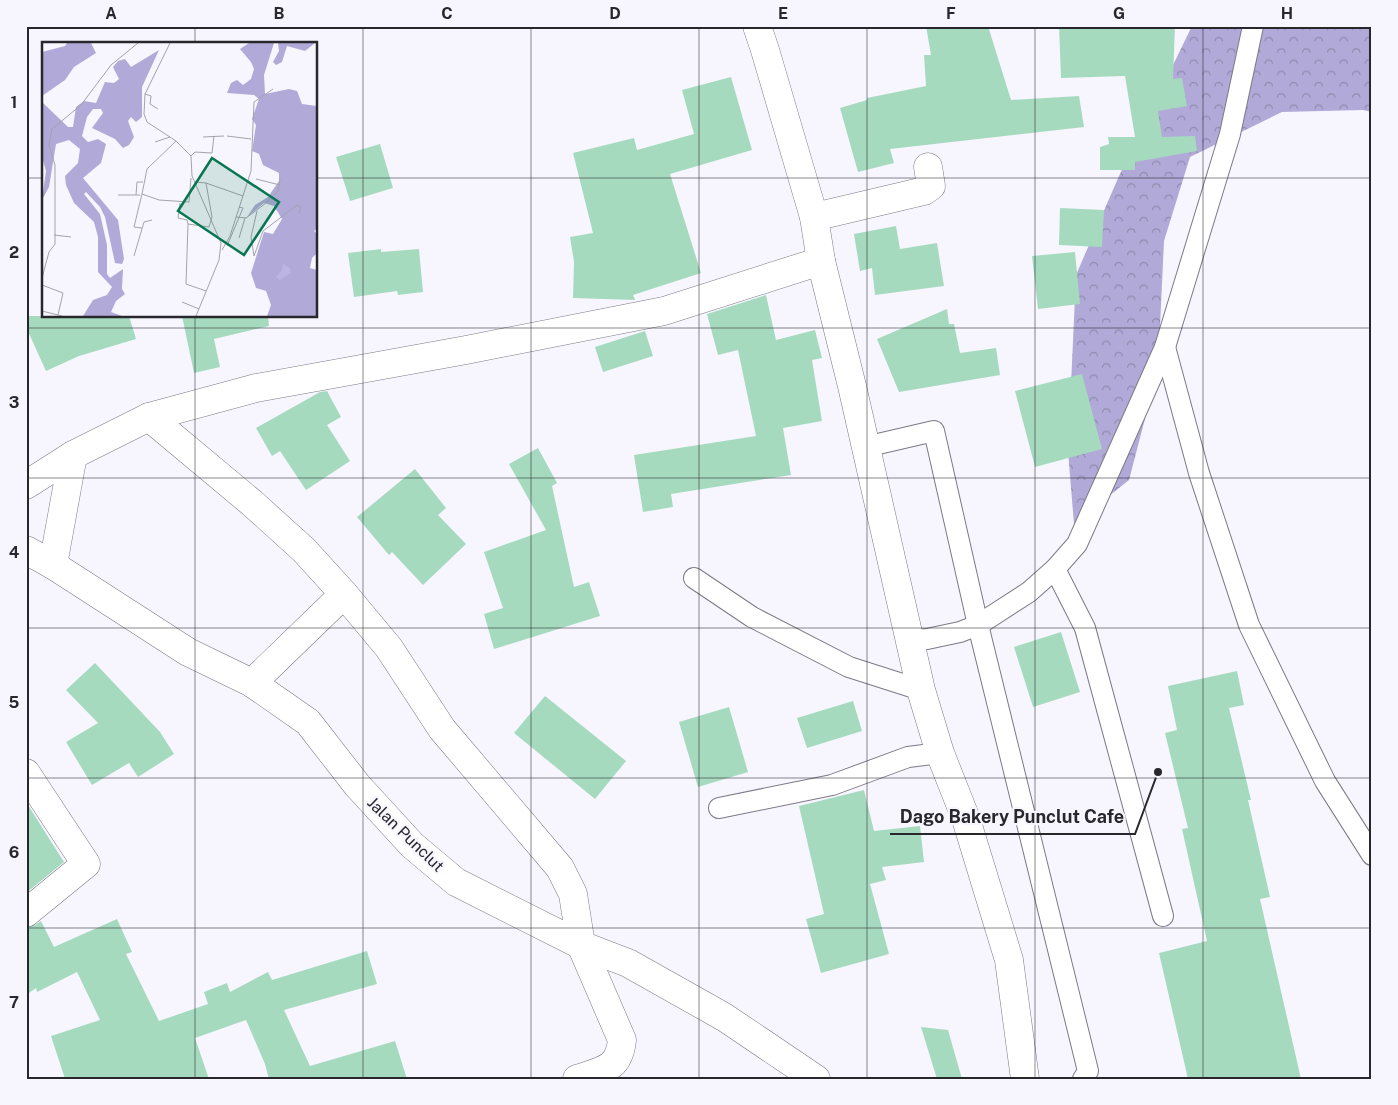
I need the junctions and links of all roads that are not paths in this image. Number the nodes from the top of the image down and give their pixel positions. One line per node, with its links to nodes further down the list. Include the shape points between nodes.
1 (756, 26): 4 (street)
2 (1253, 26): 6 (lane, via 1230,134)
3 (928, 167): 4 (street, via 932,186 924,192)
4 (814, 217): 5 (street)
5 (821, 261): 7 (street, via 664,311 256,388); 8 (street)
6 (1165, 347): 13 (lane, via 1078,544); 23 (lane, via 1199,474 1249,625 1325,781)
7 (149, 418): 9 (street); 15 (street, via 252,503 304,550)
8 (865, 447): 16 (lane, via 934,430); 17 (street)
9 (73, 455): 10 (street); 12 (street)
10 (26, 485)
11 (26, 550): 12 (street, Jalan Punclut)
12 (53, 565): 18 (street, Jalan Punclut, via 188,652)
13 (1055, 570): 16 (lane, via 1029,592); 25 (lane, via 1085,628)
14 (694, 578): 19 (lane, via 752,617 849,667)
15 (344, 594): 18 (street); 26 (street, via 389,648 442,729 560,868 573,894)
16 (978, 625): 17 (lane, via 927,640); 30 (lane, via 1088,1071)
17 (910, 640): 19 (street)
18 (252, 683): 26 (street, Jalan Punclut, via 308,722 357,785 412,844 456,882)
19 (921, 690): 20 (street)
20 (940, 753): 22 (lane, via 908,758 832,785); 29 (street, via 966,819 1009,960)
21 (26, 773): 24 (street, via 86,864)
22 (719, 808)
23 (1372, 855)
24 (26, 913)
25 (1163, 916)
26 (581, 945): 27 (street, via 622,1040 621,1054 611,1066); 28 (street, Jalan Punclut, via 628,963 724,1017)
27 (577, 1079)
28 (816, 1079)
29 (1025, 1079)
30 (1083, 1079)

